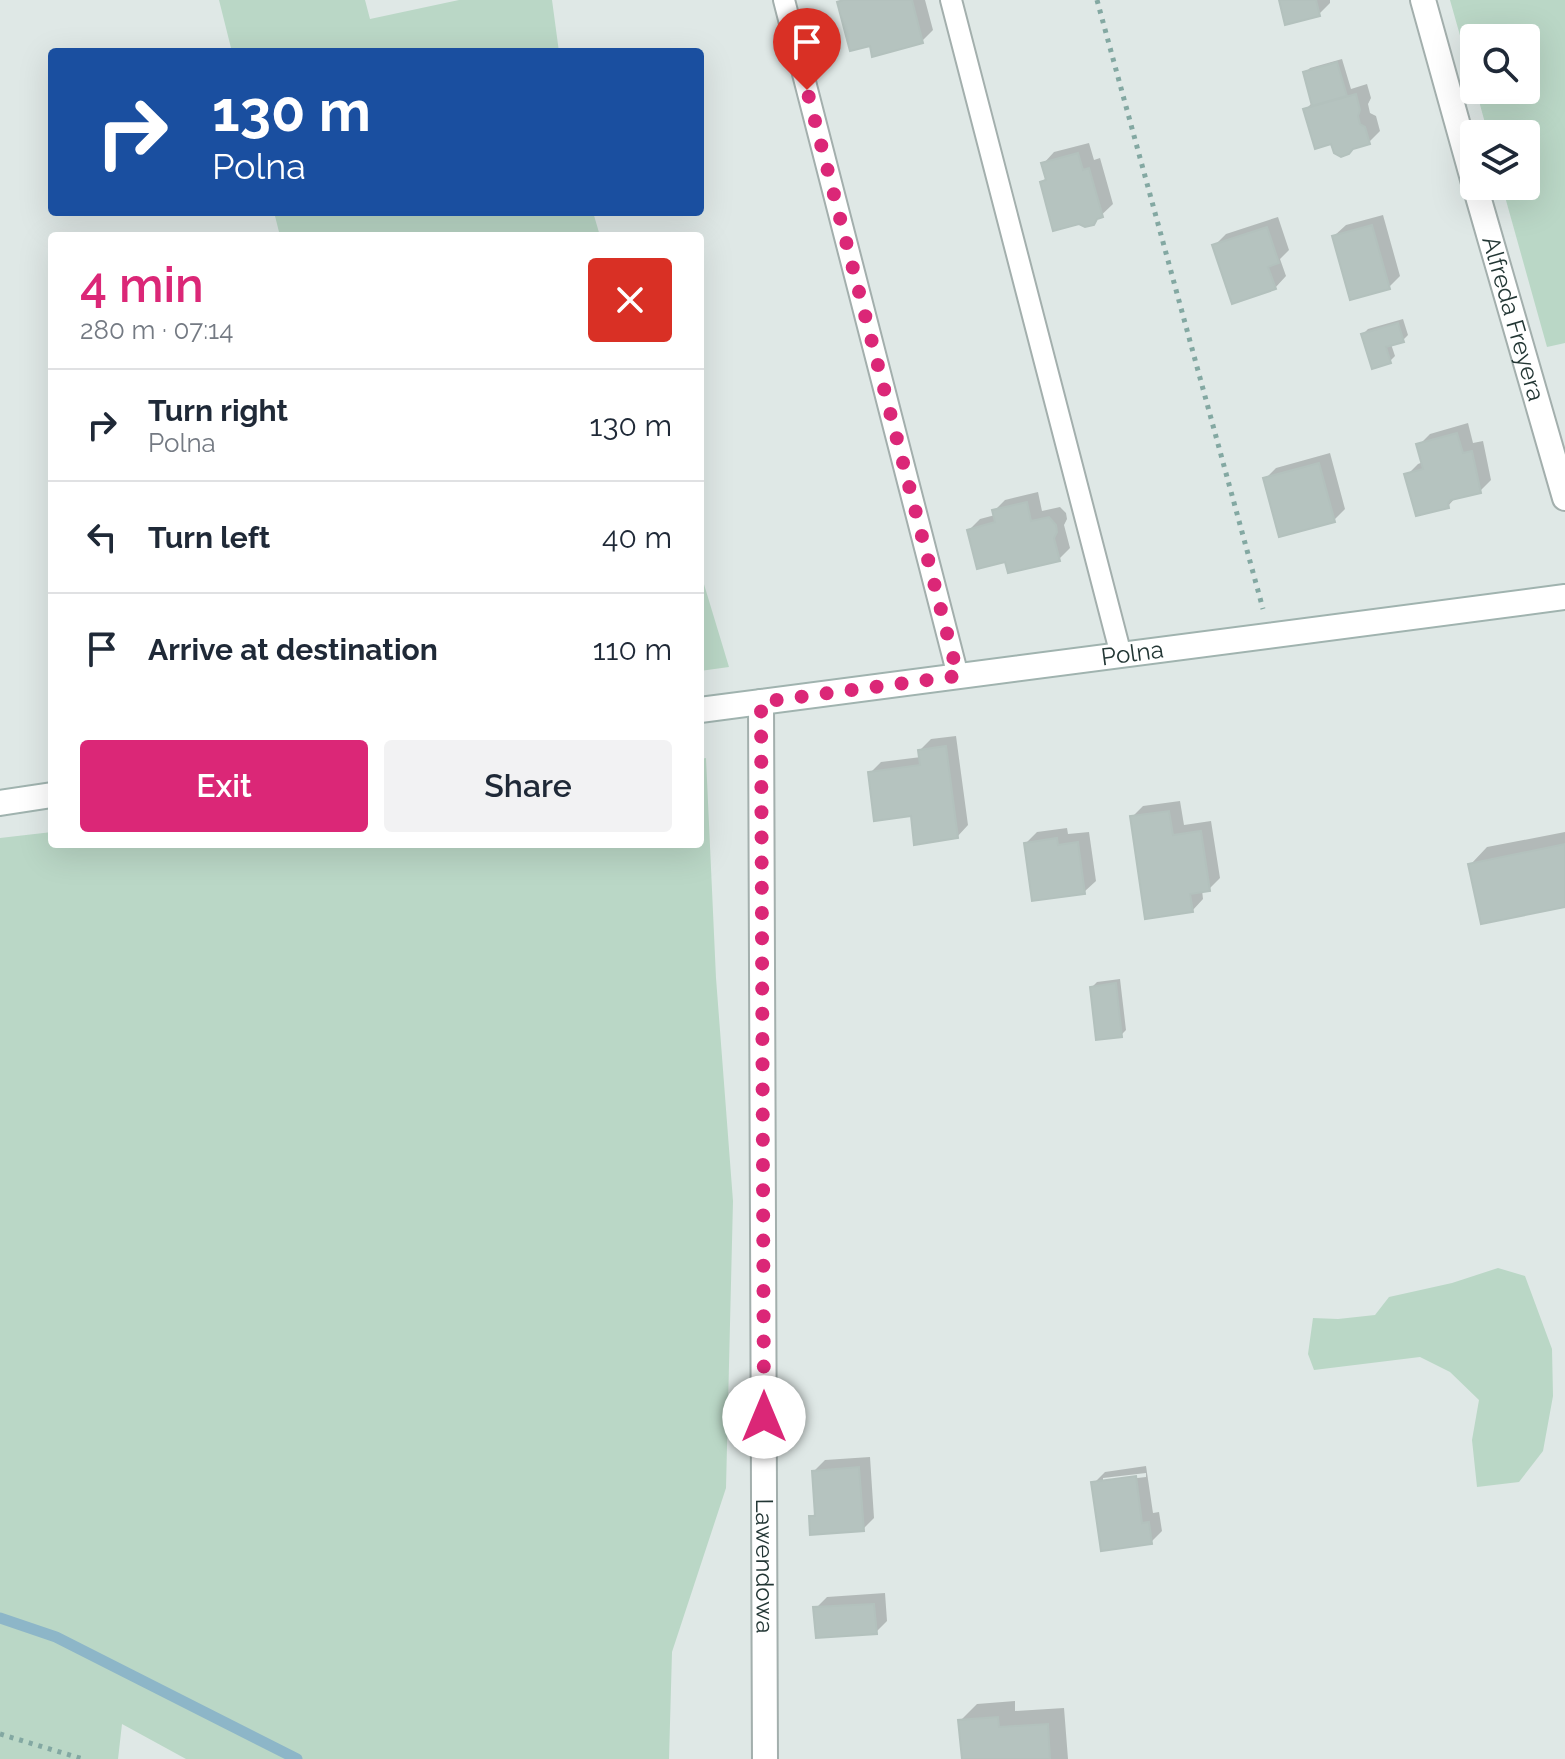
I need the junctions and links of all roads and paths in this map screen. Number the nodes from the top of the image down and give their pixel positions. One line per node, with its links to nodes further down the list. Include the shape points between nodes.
1 (784, 0): 11 (lane)
2 (951, 0): 10 (lane)
3 (1097, 0): 9 (path)
4 (1423, 0): 5 (street, Alfreda Freyera)
5 (1460, 133)
6 (1479, 200): 7 (street, Alfreda Freyera)
7 (1565, 498)
8 (1565, 597): 9 (street, Polna)
9 (1271, 634): 10 (street, Polna)
10 (1121, 655): 11 (street, Polna)
11 (958, 676): 12 (street, Polna)
12 (761, 702): 13 (street, Polna); 18 (street, Lawendowa)
13 (704, 709)
14 (48, 796): 15 (street)
15 (0, 803)
16 (0, 1734): 17 (path)
17 (83, 1759)
18 (765, 1759)

